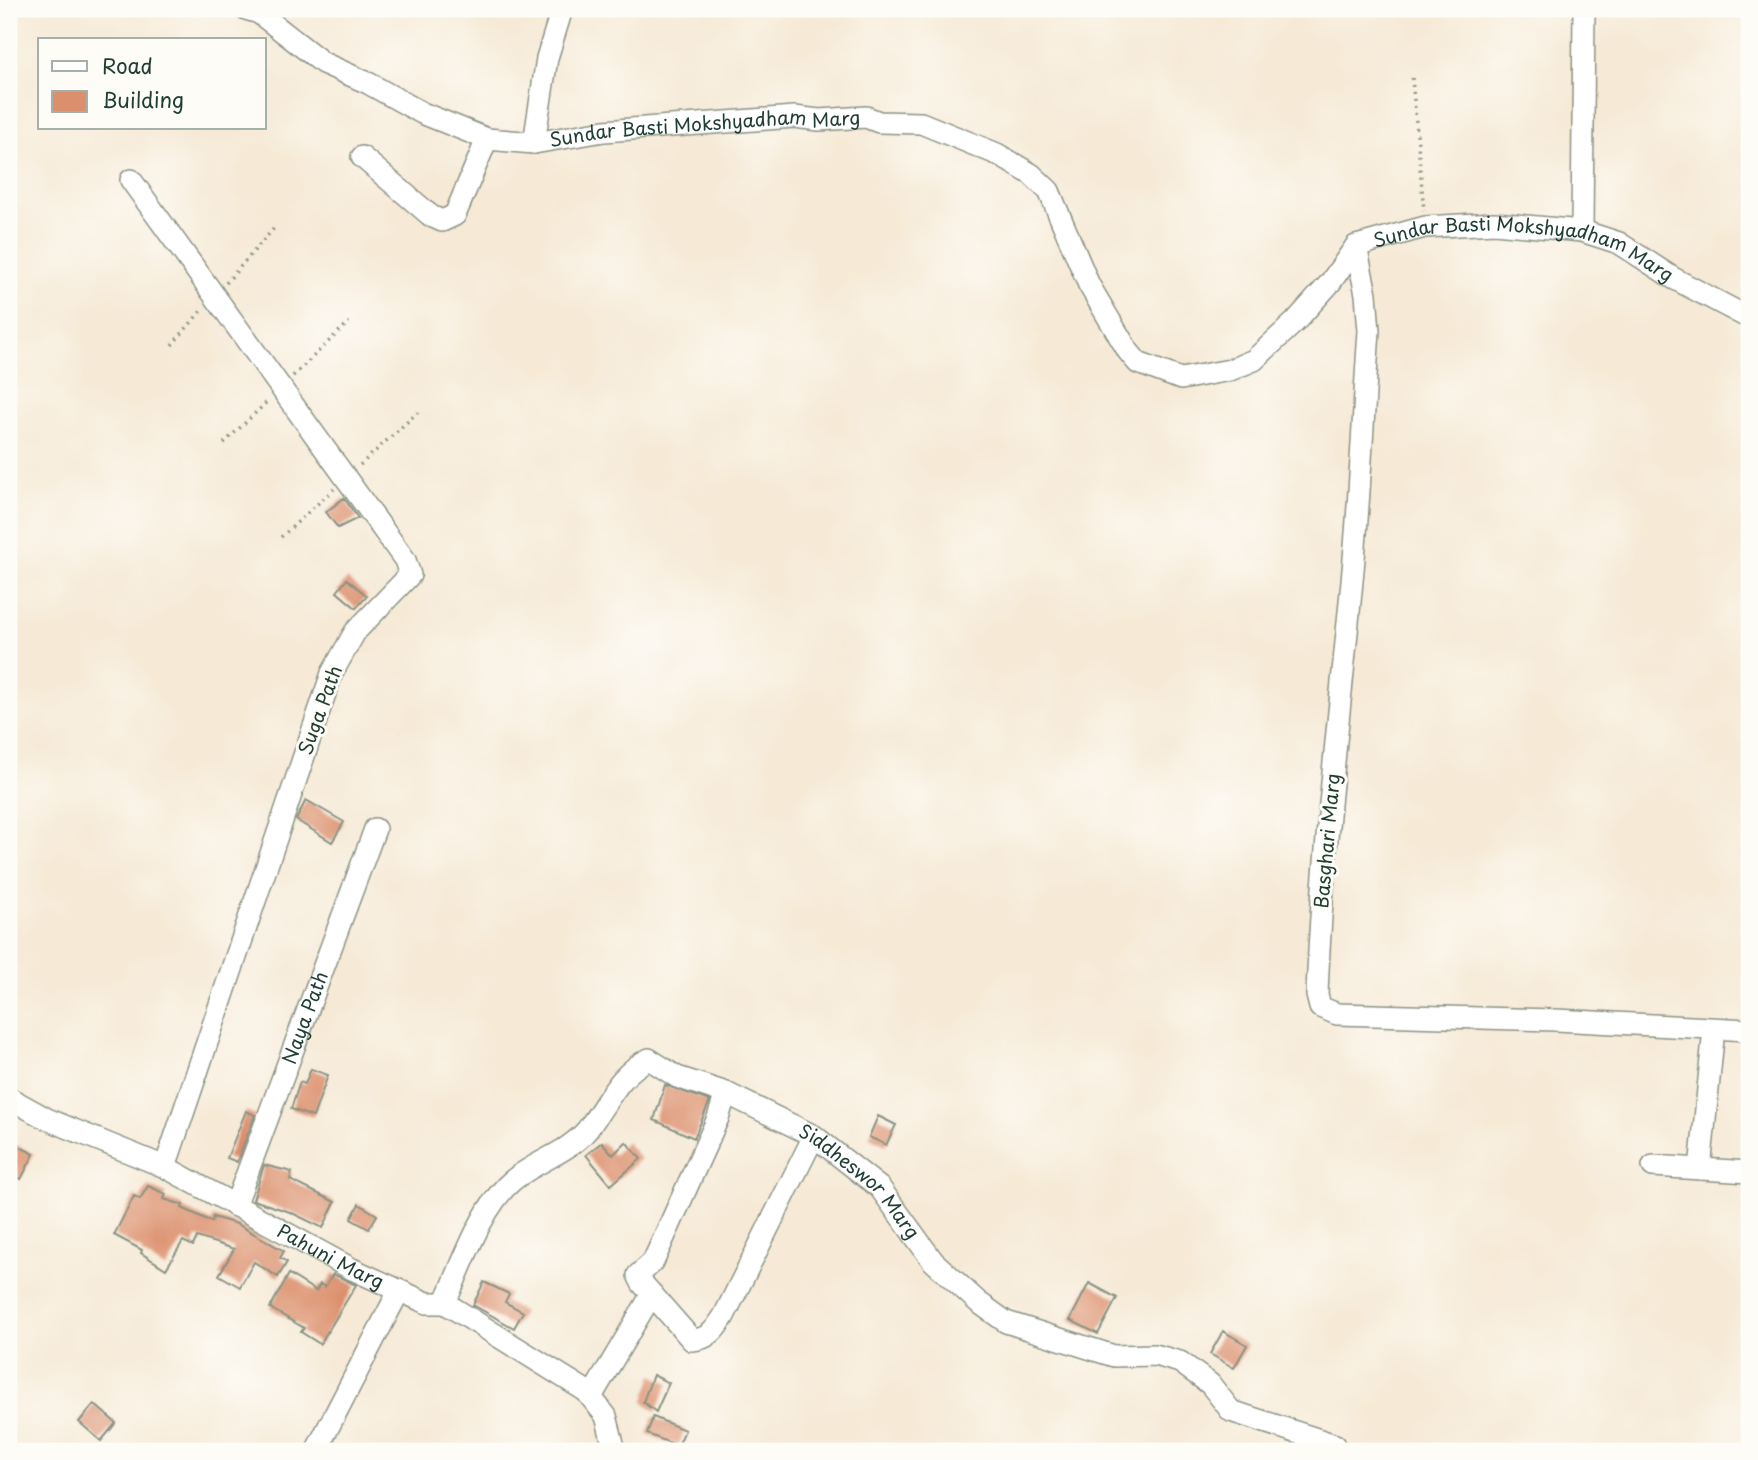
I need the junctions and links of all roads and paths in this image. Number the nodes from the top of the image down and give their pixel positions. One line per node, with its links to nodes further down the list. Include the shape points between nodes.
1 (246, 9): 5 (street, Sundar Basti Mokshyadham Marg, via 259,13 323,64)
2 (562, 9): 6 (street, via 547,58)
3 (1584, 9): 10 (street)
4 (1412, 78): 9 (path)
5 (487, 139): 6 (street, Sundar Basti Mokshyadham Marg); 7 (street, via 455,215 442,222)
6 (534, 143): 11 (street, Sundar Basti Mokshyadham Marg, via 604,131 794,117 921,123 997,154 1049,191 1089,285 1128,351 1138,363 1181,379 1230,370 1254,360 1330,283)
7 (362, 157)
8 (131, 180): 20 (street, Suga Path, via 405,560 410,575 355,632 332,673)
9 (1425, 227): 10 (street, Sundar Basti Mokshyadham Marg, via 1494,223); 11 (street, Sundar Basti Mokshyadham Marg)
10 (1582, 231): 12 (street, Sundar Basti Mokshyadham Marg, via 1619,243)
11 (1356, 246): 14 (street, Basghari Marg, via 1369,331 1352,581 1320,914 1320,1007 1337,1014)
12 (1749, 318)
13 (375, 829): 23 (street, Naya Path)
14 (1714, 1029): 15 (street, Basghari Marg); 21 (street)
15 (1749, 1030)
16 (726, 1093): 18 (street, Siddheswor Marg); 25 (street, via 653,1262 638,1275); 26 (street, Siddheswor Marg, via 677,1077 649,1059 631,1068 585,1131 523,1172 496,1199)
17 (9, 1098): 20 (street, Pahuni Marg, via 47,1119)
18 (814, 1136): 25 (street, via 712,1333 692,1340); 30 (street, Siddheswor Marg, via 880,1188 933,1261 1006,1322 1114,1356 1155,1355 1180,1362 1210,1384 1231,1411 1335,1445)
19 (1653, 1166): 21 (street)
20 (165, 1167): 23 (street, Pahuni Marg)
21 (1700, 1169): 22 (street)
22 (1749, 1172)
23 (235, 1206): 24 (street, Pahuni Marg)
24 (399, 1291): 26 (street, Pahuni Marg, via 428,1303); 28 (street)
25 (652, 1294): 27 (street)
26 (445, 1303): 27 (street, Pahuni Marg)
27 (591, 1397): 29 (street, Pahuni Marg, via 606,1416)
28 (316, 1451)
29 (615, 1451)
30 (1338, 1451)

